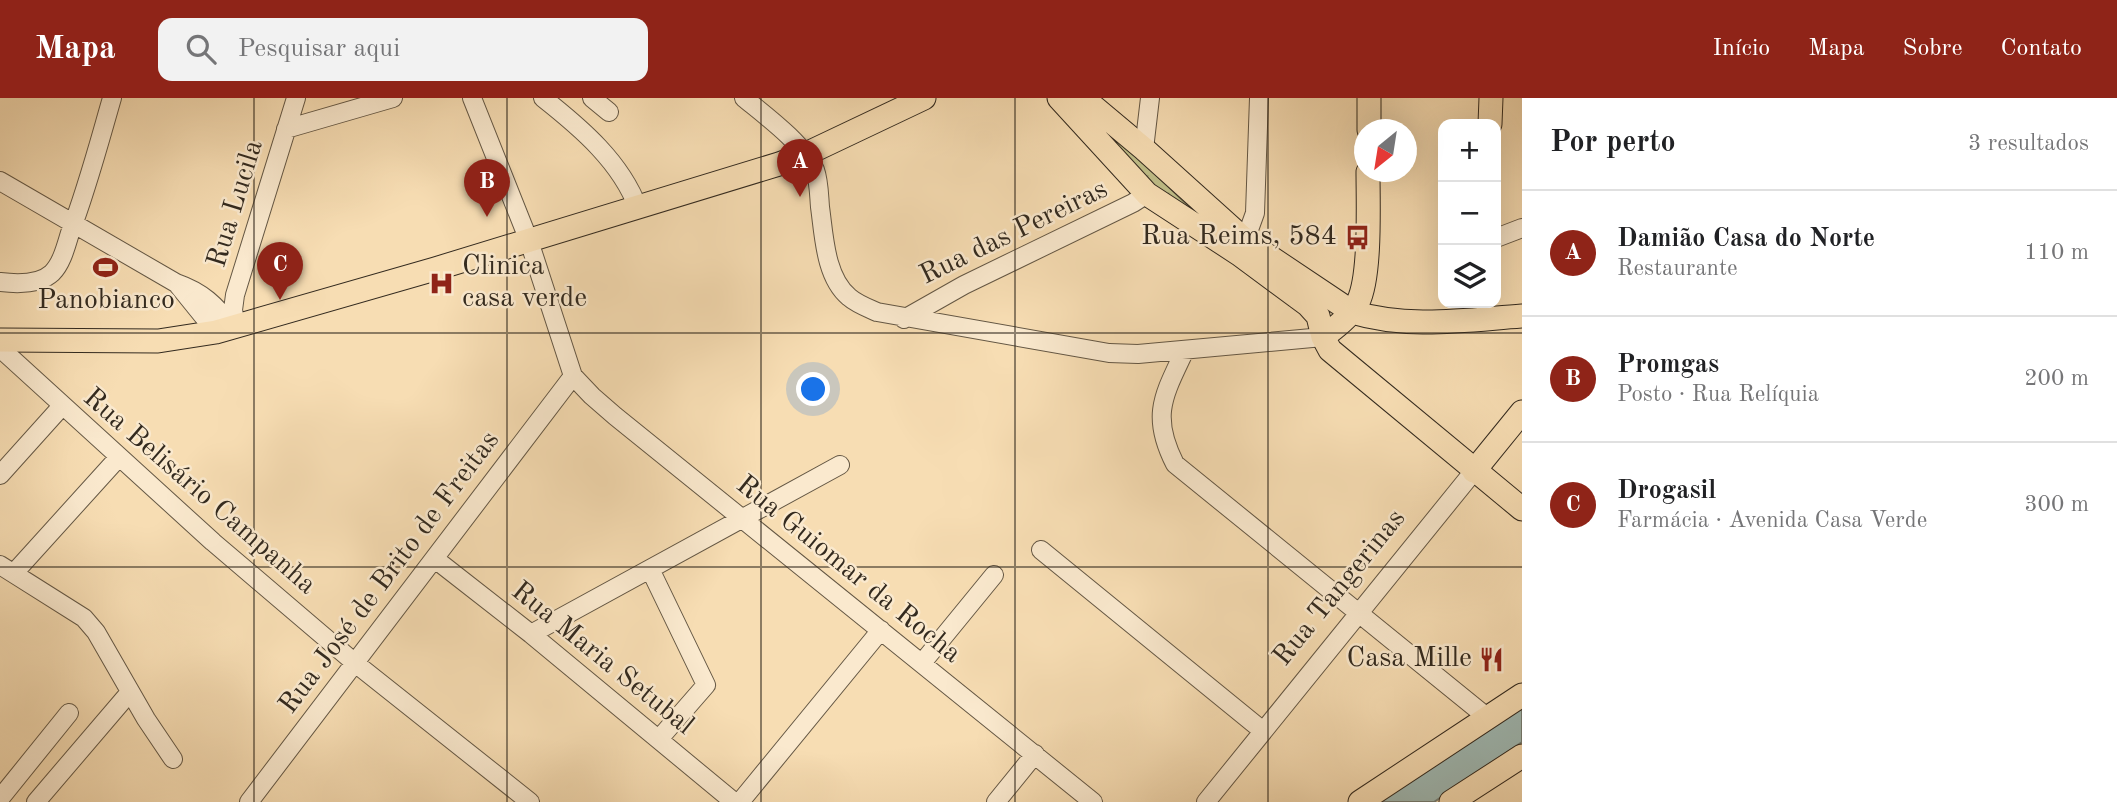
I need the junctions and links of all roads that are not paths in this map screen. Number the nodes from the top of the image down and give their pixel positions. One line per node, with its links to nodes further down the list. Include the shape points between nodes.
1 (111, 98): 25 (street)
2 (296, 98): 18 (street, Rua Lucila)
3 (393, 98): 18 (street)
4 (472, 98): 28 (street)
5 (543, 98): 24 (street, via 610,158)
6 (592, 98): 15 (street)
7 (744, 98): 20 (street)
8 (924, 98): 20 (main road)
9 (1059, 98): 23 (main road)
10 (1083, 98): 19 (main road)
11 (1150, 98): 19 (street)
12 (1259, 98): 29 (street, via 1255,213)
13 (1369, 98): 16 (main road)
14 (1491, 98): 17 (main road)
15 (609, 112)
16 (1369, 119)
17 (1490, 119)
18 (286, 129): 35 (street, Rua Lucila)
19 (1144, 149): 29 (main road)
20 (806, 154): 24 (main road); 34 (street, via 815,170 825,241 837,281 847,296 860,304)
21 (0, 181): 25 (street)
22 (1368, 182): 32 (main road, via 1366,269)
23 (1147, 194): 29 (main road); 34 (street, Rua das Pereiras)
24 (638, 208): 28 (main road)
25 (74, 223): 30 (street, via 52,273 30,282); 35 (street, via 206,296)
26 (1522, 228): 27 (street)
27 (1501, 236)
28 (529, 241): 35 (main road); 40 (street)
29 (1243, 248): 32 (main road); 36 (main road, via 1318,316)
30 (0, 282)
31 (1487, 311): 32 (main road, via 1417,323); 33 (main road)
32 (1352, 312): 36 (main road)
33 (1522, 316)
34 (904, 319): 39 (street, via 1109,353)
35 (228, 328): 37 (main road, via 158,341)
36 (1323, 337): 39 (street); 45 (main road, via 1331,349)
37 (0, 340)
38 (0, 348): 41 (street, Rua Belisário Campanha)
39 (1185, 350): 54 (street, via 1161,412 1164,442 1175,464)
40 (573, 376): 48 (street, Rua Guiomar da Rocha, via 607,410); 50 (street, Rua José de Brito de Freitas)
41 (62, 406): 43 (street, Rua Belisário Campanha); 46 (street)
42 (1522, 412): 45 (main road, Rua Tangerinas)
43 (119, 457): 51 (street); 57 (street, Rua Belisário Campanha)
44 (840, 465): 48 (street)
45 (1474, 471): 47 (main road); 54 (street, Rua Tangerinas)
46 (0, 475)
47 (1522, 509)
48 (743, 519): 52 (street); 55 (street, Rua Guiomar da Rocha)
49 (1041, 550): 63 (street)
50 (435, 559): 56 (street, Rua Maria Setubal); 57 (street, Rua José de Brito de Freitas)
51 (7, 569): 59 (street, via 84,618)
52 (650, 569): 56 (street); 64 (street, via 706,685)
53 (994, 575): 58 (street)
54 (1359, 612): 62 (street); 63 (street, Rua Tangerinas)
55 (881, 630): 58 (street, Rua Guiomar da Rocha); 73 (street)
56 (531, 634): 64 (street, Rua Maria Setubal)
57 (355, 663): 70 (street, Rua José de Brito de Freitas); 71 (street, Rua Belisário Campanha)
58 (922, 663): 65 (street, Rua Guiomar da Rocha)
59 (130, 692): 67 (street); 69 (street)
60 (1522, 695): 62 (main road)
61 (69, 713): 68 (street)
62 (1488, 718): 77 (main road)
63 (1263, 731): 76 (street, Rua Tangerinas)
64 (659, 739): 72 (street, Rua Maria Setubal)
65 (1035, 754): 74 (street); 75 (street, Rua Guiomar da Rocha)
66 (1522, 756): 78 (main road)
67 (173, 759)
68 (4, 797)
69 (36, 802)
70 (249, 802)
71 (530, 802)
72 (734, 802)
73 (740, 802)
74 (996, 802)
75 (1093, 802)
76 (1206, 802)
77 (1360, 802)
78 (1451, 802)

